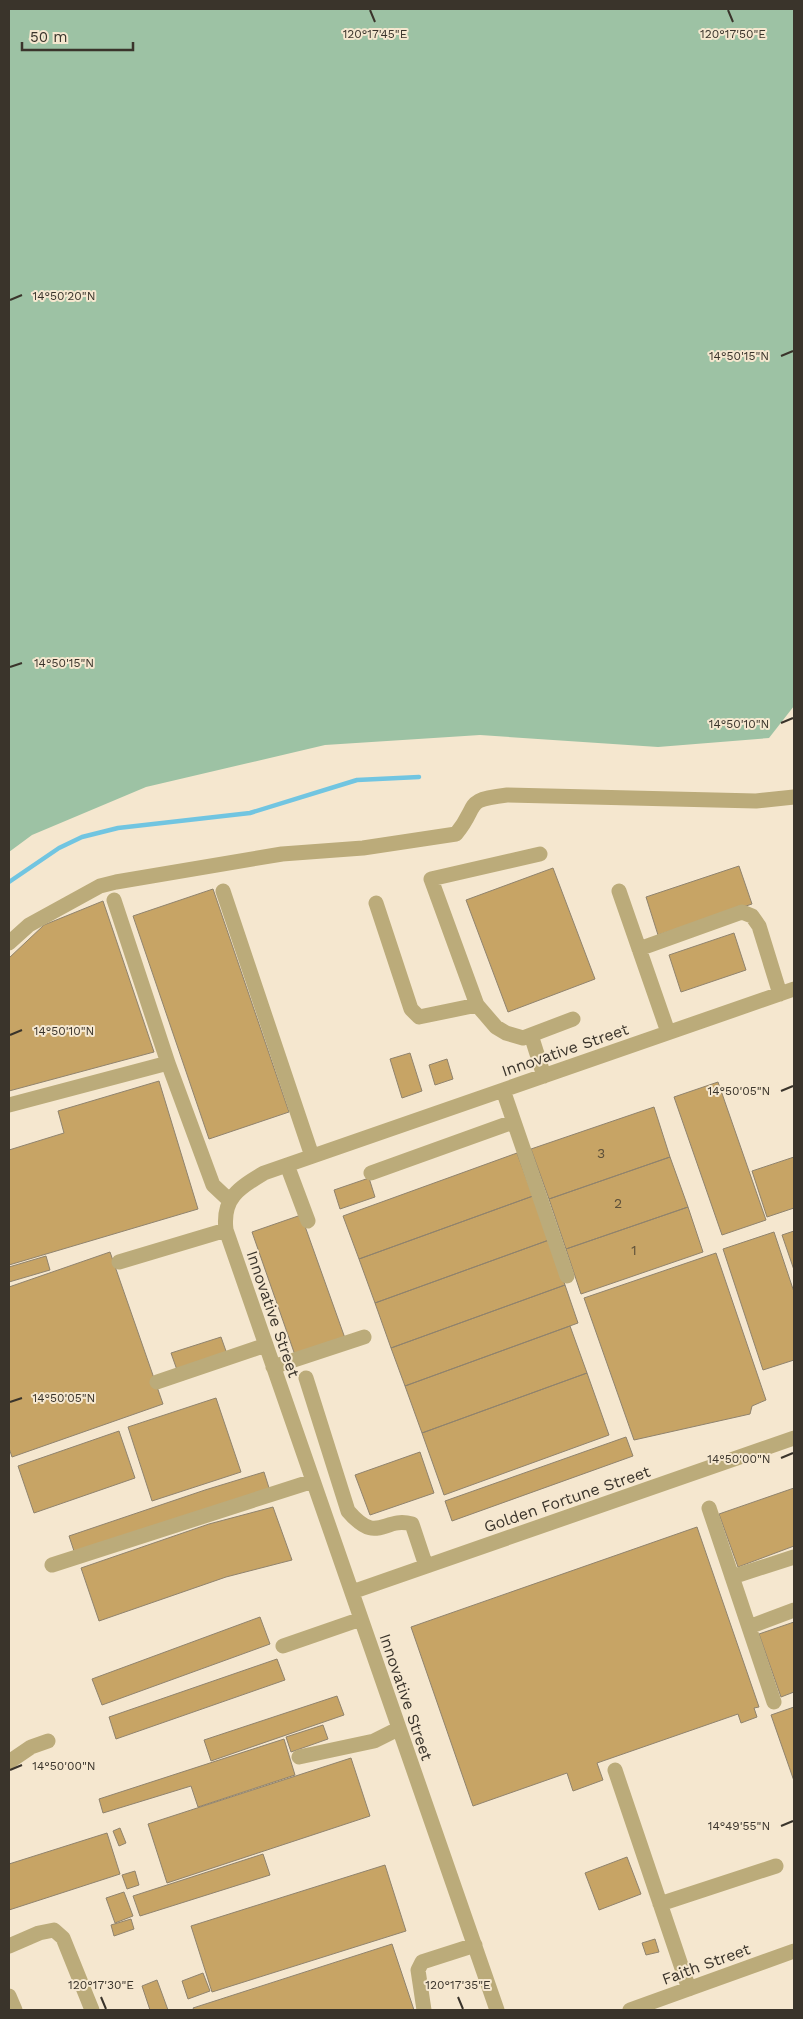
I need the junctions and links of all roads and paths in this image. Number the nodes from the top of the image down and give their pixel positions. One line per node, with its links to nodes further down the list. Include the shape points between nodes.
1 (794, 797): 7 (street, via 756,801 484,797 473,803 465,823 456,834 363,848 282,854 100,886 29,925)
2 (540, 854): 10 (street, via 431,879)
3 (223, 891): 19 (street)
4 (619, 891): 8 (street)
5 (114, 900): 14 (street)
6 (376, 903): 10 (street, via 411,1009 419,1017)
7 (9, 943)
8 (640, 949): 9 (street, via 742,912 752,916 759,926); 12 (street)
9 (787, 991): 12 (street, Innovative Street)
10 (477, 1005): 13 (street, via 496,1027 506,1033 523,1038)
11 (573, 1019): 13 (street)
12 (668, 1032): 15 (street, Innovative Street)
13 (530, 1035): 15 (street)
14 (168, 1062): 17 (street); 22 (street, via 213,1185)
15 (544, 1076): 16 (street, Innovative Street)
16 (503, 1090): 18 (street); 19 (street, Innovative Street)
17 (9, 1105)
18 (514, 1122): 21 (street); 26 (street)
19 (312, 1156): 20 (street, Innovative Street)
20 (286, 1165): 22 (street, Innovative Street, via 245,1184); 23 (street)
21 (371, 1173)
22 (229, 1200): 24 (street, Innovative Street)
23 (308, 1221)
24 (226, 1230): 25 (street); 28 (street, Innovative Street)
25 (119, 1262)
26 (567, 1276)
27 (364, 1337): 29 (street)
28 (266, 1345): 29 (street, Innovative Street); 31 (street)
29 (273, 1368): 33 (street, Innovative Street)
30 (306, 1378): 32 (street)
31 (157, 1382)
32 (312, 1398): 33 (street); 39 (street, via 348,1511 359,1524 378,1529 402,1521 412,1524)
33 (286, 1407): 35 (street, Innovative Street)
34 (794, 1438): 39 (street, Golden Fortune Street)
35 (314, 1481): 38 (street); 41 (street, Innovative Street)
36 (709, 1508): 40 (street)
37 (794, 1557): 40 (street)
38 (52, 1565)
39 (426, 1566): 41 (street, Golden Fortune Street)
40 (732, 1577): 44 (street)
41 (352, 1592): 43 (street, Innovative Street)
42 (794, 1610): 44 (street)
43 (361, 1620): 45 (street); 47 (street, Innovative Street)
44 (749, 1627): 46 (street)
45 (283, 1646)
46 (774, 1702)
47 (398, 1729): 49 (street, via 374,1741); 54 (street, Innovative Street)
48 (48, 1741): 50 (street)
49 (299, 1757)
50 (9, 1762)
51 (615, 1770): 53 (street)
52 (776, 1866): 53 (street)
53 (660, 1904): 57 (street)
54 (474, 1945): 61 (street, via 422,1962 418,1970); 62 (street, Innovative Street)
55 (9, 1946): 60 (street, via 54,1930 63,1938)
56 (794, 1951): 57 (street, Faith Street)
57 (690, 1989): 63 (street, Faith Street)
58 (9, 1996): 59 (street)
59 (15, 2010)
60 (92, 2010)
61 (424, 2010)
62 (497, 2010)
63 (630, 2010)

